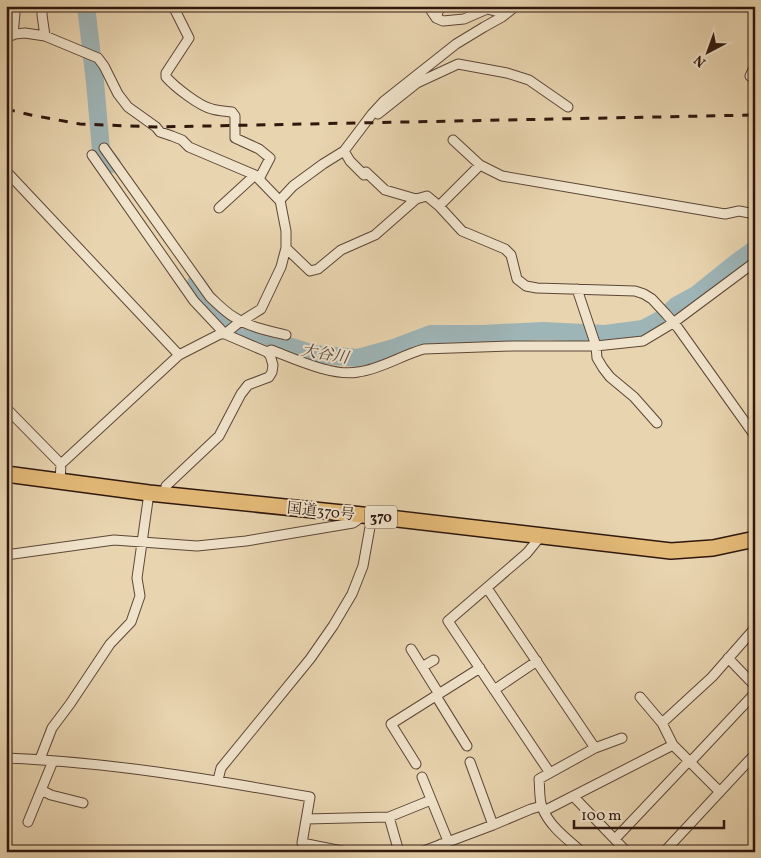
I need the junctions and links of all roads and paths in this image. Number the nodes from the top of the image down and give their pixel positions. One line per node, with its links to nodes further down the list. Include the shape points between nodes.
1 (12, 6): 9 (street, via 15,13)
2 (42, 6): 10 (street)
3 (173, 6): 21 (street, via 189,38 166,77 210,109 232,112 235,116 235,138 270,158)
4 (428, 6): 8 (street)
5 (440, 6): 8 (street)
6 (516, 6): 7 (street)
7 (502, 17): 8 (street, via 499,12 487,9 464,19 443,21); 14 (street, via 456,44 384,101)
8 (436, 18)
9 (10, 36): 10 (street, via 25,32)
10 (45, 36): 21 (street, via 98,58 128,107 160,132)
11 (755, 66): 12 (street)
12 (750, 76)
13 (568, 106): 14 (street, via 529,80 458,64 417,83 377,115)
14 (370, 116): 17 (street)
15 (453, 140): 19 (street)
16 (104, 148): 30 (street, via 210,297)
17 (344, 151): 22 (street, via 364,175 366,172 386,190); 23 (street, via 293,186)
18 (92, 155): 32 (street, via 194,301)
19 (480, 165): 24 (street); 26 (street, via 502,176 725,214 739,211)
20 (6, 171): 36 (street)
21 (257, 177): 23 (street); 25 (street)
22 (416, 199): 24 (street, via 427,196); 27 (street, via 375,235 341,250 318,269 310,271)
23 (280, 201): 27 (street)
24 (439, 206): 29 (street, via 462,231 505,249 511,255 517,279 526,286)
25 (220, 208)
26 (755, 214)
27 (286, 248): 30 (street, via 281,267 261,309)
28 (755, 262): 31 (street)
29 (577, 290): 31 (street, via 644,294); 34 (street)
30 (240, 322): 32 (street); 33 (street)
31 (673, 323): 34 (street, via 643,342); 39 (street)
32 (227, 332): 35 (street); 36 (street)
33 (286, 335)
34 (596, 346): 35 (street, via 424,349 356,373 321,368 271,350); 38 (street, via 597,358 610,377)
35 (267, 352): 44 (street, via 273,365 272,372 248,385 219,436 166,486)
36 (178, 355): 40 (street)
37 (6, 408): 40 (street)
38 (657, 423)
39 (755, 436)
40 (61, 464): 42 (street)
41 (6, 474): 42 (highway, 国道370号 / 370)
42 (60, 481): 43 (highway, 国道370号 / 370)
43 (149, 493): 44 (highway, 国道370号 / 370); 48 (street)
44 (165, 494): 45 (highway, 国道370号 / 370)
45 (367, 516): 46 (highway, 国道370号 / 370); 48 (street, via 353,523 246,541 197,546); 77 (street, via 363,566 352,594 310,659 220,768)
46 (540, 536): 47 (highway, 国道370号 / 370, via 671,551 713,548); 50 (street, via 527,553)
47 (755, 539)
48 (142, 542): 49 (street, via 114,540); 70 (street, via 137,578 140,596 131,622 110,644 52,728)
49 (6, 555)
50 (487, 588): 55 (street); 57 (street, via 448,621)
51 (755, 628): 53 (street)
52 (411, 649): 56 (street)
53 (728, 658): 58 (street); 63 (street)
54 (434, 660): 56 (street)
55 (537, 661): 59 (street); 67 (street)
56 (422, 667): 61 (street)
57 (480, 668): 59 (street); 61 (street)
58 (755, 686)
59 (494, 690): 75 (street)
60 (755, 693): 73 (street)
61 (437, 695): 66 (street); 74 (street, via 391,724)
62 (640, 697): 63 (street)
63 (662, 723): 65 (street)
64 (622, 738): 67 (street)
65 (673, 745): 73 (street); 80 (street)
66 (467, 746)
67 (595, 748): 75 (street)
68 (755, 754): 79 (street)
69 (6, 758): 70 (street)
70 (40, 759): 71 (street)
71 (53, 761): 77 (street); 78 (street)
72 (470, 762): 87 (street)
73 (689, 762): 79 (street); 88 (street)
74 (416, 764)
75 (550, 773): 83 (street, via 540,779)
76 (422, 777): 81 (street)
77 (218, 780): 85 (street, via 310,797)
78 (41, 790): 82 (street); 86 (street)
79 (720, 792): 96 (street)
80 (572, 796): 83 (street); 88 (street)
81 (431, 800): 84 (street); 89 (street)
82 (83, 803)
83 (543, 808): 87 (street, via 531,809); 94 (street, via 558,830)
84 (389, 817): 85 (street); 91 (street)
85 (306, 819): 90 (street, via 302,843)
86 (28, 822)
87 (493, 825): 89 (street)
88 (615, 839): 95 (street)
89 (445, 842): 92 (street); 93 (street)
90 (348, 852)
91 (399, 852)
92 (421, 852)
93 (447, 852)
94 (582, 852)
95 (628, 852)
96 (664, 852)

